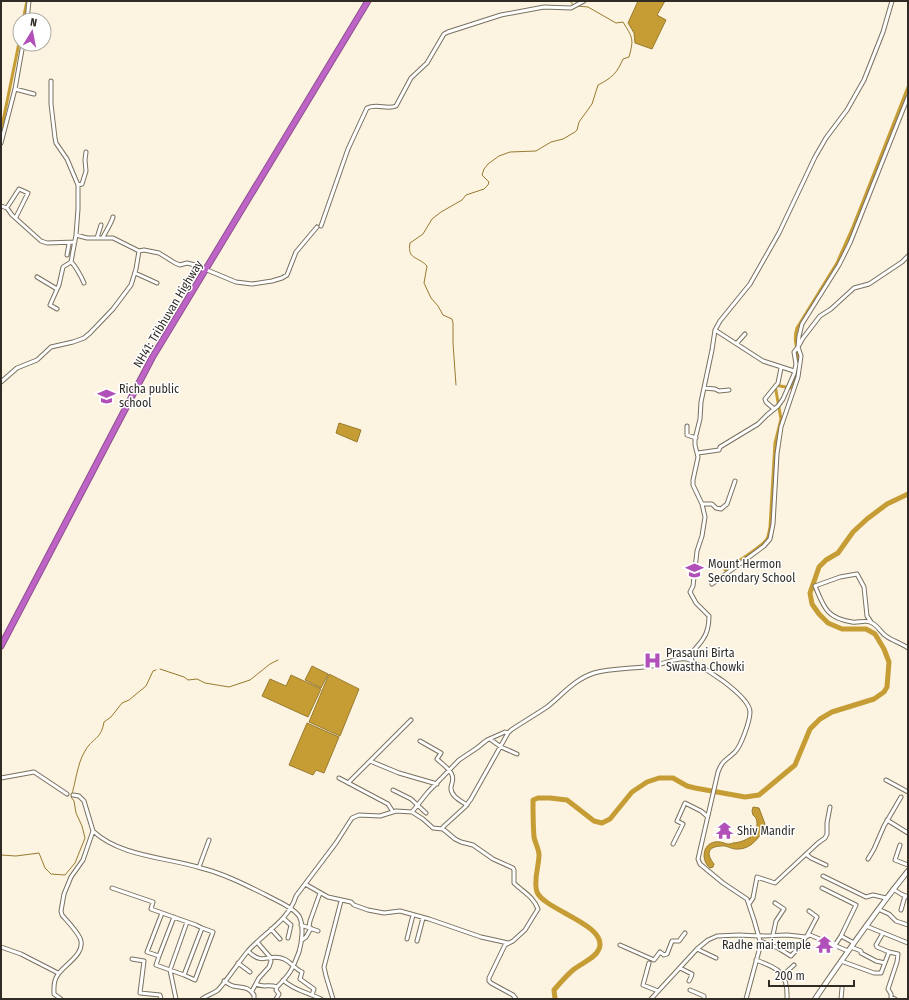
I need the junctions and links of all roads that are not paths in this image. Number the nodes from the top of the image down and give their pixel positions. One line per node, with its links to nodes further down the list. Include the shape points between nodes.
1 (29, 1): 5 (street)
2 (368, 1): 28 (highway, NH41: Tribhuvan Highway)
3 (584, 1): 28 (street, via 571,8 544,7 501,15 444,34 427,63 411,78 396,106 367,108 348,149 319,226 300,245 287,275 272,281 252,284 236,282)
4 (892, 1): 35 (street, via 864,80 815,156 780,233 750,284)
5 (28, 12)
6 (22, 52): 8 (street)
7 (51, 81): 13 (street, via 56,143)
8 (15, 89): 9 (street); 11 (street)
9 (34, 94)
10 (908, 97): 38 (street, via 847,248 802,324)
11 (1, 143)
12 (86, 152): 13 (street, via 86,171 82,184)
13 (78, 185): 19 (street)
14 (1, 206): 17 (street)
15 (8, 206): 17 (street, via 19,189 28,193)
16 (113, 216): 20 (street)
17 (16, 217): 23 (street, via 41,241)
18 (101, 225): 21 (street)
19 (76, 235): 21 (street); 22 (street)
20 (103, 237): 21 (street); 24 (street, via 112,238)
21 (97, 238)
22 (75, 242): 23 (street); 27 (street)
23 (69, 244): 25 (street)
24 (139, 251): 28 (street, via 159,253 180,265 187,263); 29 (street)
25 (67, 255)
26 (908, 256): 38 (street, via 869,284 854,288 820,316)
27 (71, 262): 31 (street); 33 (street, via 63,267)
28 (206, 269): 52 (highway, NH41: Tribhuvan Highway, via 152,358)
29 (135, 273): 32 (street); 41 (street, via 125,293 84,338 51,347 37,360 17,368)
30 (37, 277): 33 (street)
31 (84, 283)
32 (157, 284)
33 (57, 289): 34 (street, via 50,305)
34 (57, 309)
35 (715, 330): 37 (street); 42 (street)
36 (745, 334): 37 (street)
37 (737, 343): 39 (street)
38 (798, 348): 40 (street, via 794,352); 50 (street, via 801,356 798,377 781,427 777,454 770,539)
39 (781, 368): 40 (street); 44 (street, via 778,383 765,399)
40 (794, 371): 44 (street, via 783,399)
41 (1, 382)
42 (704, 388): 43 (street); 46 (street)
43 (729, 390)
44 (774, 409): 47 (street, via 758,424 719,450)
45 (688, 426): 46 (street, via 687,435)
46 (696, 438): 47 (street)
47 (698, 453): 49 (street, via 693,485)
48 (735, 481): 49 (street, via 727,504 721,509 712,504)
49 (702, 504): 54 (street, via 704,525 690,592 696,603 709,616 709,622 704,638 692,654)
50 (712, 584)
51 (871, 622): 51 (street, via 852,622 829,613 815,586 856,574 864,587 867,616); 53 (street, via 887,637)
52 (1, 646)
53 (908, 648)
54 (692, 661): 56 (street, via 680,659 652,666 592,674 575,683); 79 (street, via 729,685 744,699 750,712 738,748 724,761 718,772)
55 (411, 720): 61 (street)
56 (508, 734): 57 (street, via 505,732); 59 (street)
57 (490, 739): 59 (street); 62 (street, via 459,760)
58 (420, 741): 62 (street, via 441,753 437,759)
59 (501, 746): 60 (street); 74 (street)
60 (517, 754)
61 (370, 761): 66 (street); 67 (street)
62 (450, 770): 67 (street); 74 (street, via 452,792 458,800)
63 (1, 778): 70 (street, via 34,772)
64 (339, 778): 66 (street)
65 (886, 780): 69 (street)
66 (348, 783): 76 (street, via 388,804)
67 (436, 784): 73 (street)
68 (393, 790): 73 (street)
69 (908, 792)
70 (67, 794)
71 (73, 795): 82 (street, via 84,801)
72 (901, 798): 80 (street)
73 (417, 805): 77 (street); 78 (street)
74 (467, 805): 81 (street)
75 (830, 807): 87 (street, via 825,838)
76 (393, 812): 77 (street); 94 (street, via 380,816 352,818)
77 (412, 812): 81 (street, via 433,828)
78 (426, 813)
79 (707, 816): 85 (street, via 685,803 677,821 683,824); 103 (street, via 698,854 700,864 747,899)
80 (887, 820): 83 (street); 88 (street)
81 (443, 829): 134 (street, via 455,840 473,845 512,868 514,883 537,905 537,912 525,930)
82 (93, 831): 91 (street, via 100,838 122,848); 158 (street, via 82,860 66,888 61,911 80,938 81,944 72,962)
83 (908, 833)
84 (209, 840): 91 (street)
85 (673, 844)
86 (900, 845): 90 (street, via 895,860)
87 (806, 854): 89 (street); 103 (street, via 775,883 758,877)
88 (868, 859)
89 (826, 865)
90 (908, 865)
91 (199, 867): 104 (street, via 235,880)
92 (908, 872): 97 (street)
93 (823, 876): 100 (street, via 866,897 873,895)
94 (305, 884): 98 (street); 104 (street)
95 (112, 888): 108 (street, via 153,902 151,909)
96 (822, 888): 126 (street, via 856,905)
97 (893, 889): 99 (street); 100 (street)
98 (320, 893): 101 (street); 117 (street, via 311,915)
99 (906, 896): 106 (street)
100 (886, 898): 105 (street)
101 (341, 901): 109 (street, via 384,913 400,912); 178 (street, via 324,968)
102 (775, 903): 123 (street, via 784,909 776,921)
103 (749, 904): 124 (street)
104 (291, 909): 111 (street); 114 (street, via 299,916)
105 (878, 909): 115 (street, via 896,921); 116 (street)
106 (901, 910)
107 (809, 911): 125 (street, via 817,917)
108 (162, 913): 110 (street); 144 (street, via 147,952)
109 (413, 915): 112 (street); 128 (street)
110 (174, 917): 113 (street); 144 (street)
111 (283, 918): 119 (street); 127 (street, via 291,925)
112 (423, 918): 131 (street); 134 (street, via 473,935)
113 (187, 922): 118 (street); 156 (street)
114 (301, 924): 117 (street); 130 (street)
115 (908, 925)
116 (866, 926): 122 (street); 135 (street)
117 (310, 927): 120 (street); 130 (street)
118 (202, 928): 160 (street); 160 (street, via 213,932 195,980)
119 (271, 929): 129 (street); 133 (street)
120 (318, 931)
121 (684, 933): 137 (street, via 679,941 672,941 667,954 660,952 654,960)
122 (883, 933): 136 (street); 143 (street, via 876,945 877,948)
123 (773, 935): 124 (street); 125 (street)
124 (759, 936): 132 (street); 140 (street, via 717,936)
125 (806, 936): 132 (street, via 791,956); 138 (street)
126 (841, 936): 135 (street); 138 (street)
127 (288, 938)
128 (407, 938)
129 (280, 939)
130 (302, 940): 154 (street)
131 (417, 941)
132 (760, 941): 148 (street)
133 (257, 942): 142 (street); 145 (street)
134 (508, 943): 179 (street, via 503,948 489,981)
135 (854, 943): 141 (street)
136 (908, 943)
137 (620, 945)
138 (835, 945): 141 (street)
139 (1, 947): 158 (street)
140 (697, 949): 146 (street); 155 (street)
141 (850, 949): 149 (street); 152 (street, via 859,950 876,961)
142 (248, 951): 145 (street, via 252,956 263,960); 150 (street)
143 (889, 952): 152 (street); 186 (street, via 898,954 888,989 891,997)
144 (159, 956): 156 (street, via 156,965)
145 (270, 957): 154 (street, via 283,958); 164 (street, via 269,967)
146 (716, 958)
147 (132, 959): 172 (street, via 144,961 140,992 160,995)
148 (756, 960): 159 (street, via 771,965); 182 (street)
149 (841, 961): 152 (street, via 880,974); 184 (street)
150 (238, 963): 157 (street); 162 (street)
151 (649, 963): 169 (street, via 643,985)
152 (885, 963)
153 (794, 965): 159 (street)
154 (294, 967): 161 (street); 170 (street, via 302,972 300,979 314,989)
155 (680, 968): 163 (street, via 692,974); 169 (street)
156 (170, 970): 160 (street); 173 (street)
157 (250, 972)
158 (58, 973): 171 (street, via 54,994)
159 (783, 975): 183 (street, via 787,984)
160 (184, 976)
161 (283, 980): 165 (street); 170 (street)
162 (224, 981): 168 (street); 174 (street, via 216,992)
163 (688, 981)
164 (256, 984): 165 (street); 168 (street)
165 (277, 987): 176 (street, via 279,994)
166 (842, 988): 185 (street)
167 (690, 990): 181 (street, via 704,996)
168 (252, 991): 175 (street)
169 (658, 991): 180 (street)
170 (312, 995): 177 (street)
171 (61, 999)
172 (161, 999)
173 (176, 999)
174 (202, 999)
175 (254, 999)
176 (276, 999)
177 (322, 999)
178 (333, 999)
179 (516, 999)
180 (651, 999)
181 (704, 999)
182 (746, 999)
183 (787, 999)
184 (816, 999)
185 (841, 999)
186 (895, 999)

